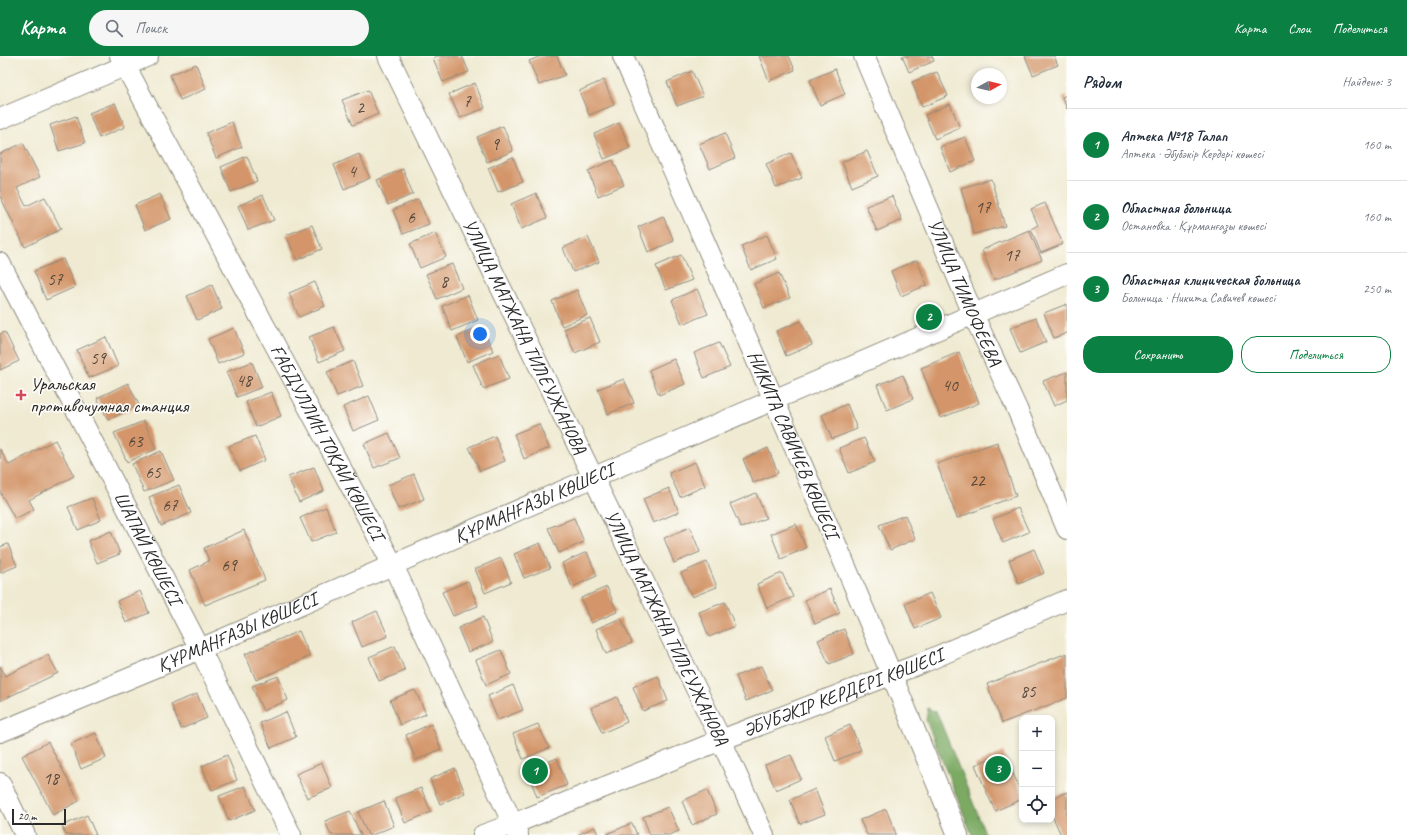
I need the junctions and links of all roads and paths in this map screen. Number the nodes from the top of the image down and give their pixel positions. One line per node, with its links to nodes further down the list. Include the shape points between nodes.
1 (148, 56): 5 (street)
2 (388, 56): 11 (street, УЛИЦА МАТЖАНА ТИЛЕУЖАНОВА)
3 (623, 56): 10 (street, НИКИТА САВИЧЕВ КӨШЕСІ)
4 (864, 56): 9 (street, УЛИЦА ТИМОФЕЕВА)
5 (123, 61): 6 (street); 13 (street, ҒАБДУЛЛИН ТОҚАЙ КӨШЕСІ)
6 (0, 119)
7 (0, 263): 15 (street, ШАПАЙ КӨШЕСІ)
8 (1067, 274): 9 (street, ҚҰРМАНҒАЗЫ КӨШЕСІ)
9 (973, 314): 10 (street, ҚҰРМАНҒАЗЫ КӨШЕСІ); 12 (street, УЛИЦА ТИМОФЕЕВА, via 1017,409)
10 (774, 400): 11 (street, ҚҰРМАНҒАЗЫ КӨШЕСІ); 16 (street, НИКИТА САВИЧЕВ КӨШЕСІ)
11 (592, 478): 13 (street, ҚҰРМАНҒАЗЫ КӨШЕСІ); 18 (street, УЛИЦА МАТЖАНА ТИЛЕУЖАНОВА)
12 (1067, 529)
13 (393, 565): 15 (street, ҚҰРМАНҒАЗЫ КӨШЕСІ); 20 (street, ҒАБДУЛЛИН ТОҚАЙ КӨШЕСІ)
14 (1067, 600): 16 (street, ӘБУБӘКІР КЕРДЕРІ КӨШЕСІ)
15 (200, 649): 17 (street, ҚҰРМАНҒАЗЫ КӨШЕСІ); 22 (street, ШАПАЙ КӨШЕСІ)
16 (892, 674): 18 (street, ӘБУБӘКІР КЕРДЕРІ КӨШЕСІ); 25 (street, НИКИТА САВИЧЕВ КӨШЕСІ)
17 (0, 732)
18 (721, 740): 20 (street, ӘБУБӘКІР КЕРДЕРІ КӨШЕСІ); 24 (street, УЛИЦА МАТЖАНА ТИЛЕУЖАНОВА)
19 (0, 783): 21 (street)
20 (515, 830): 23 (street, ӘБУБӘКІР КЕРДЕРІ КӨШЕСІ)
21 (25, 835)
22 (291, 835)
23 (483, 835)
24 (764, 835)
25 (958, 835)

